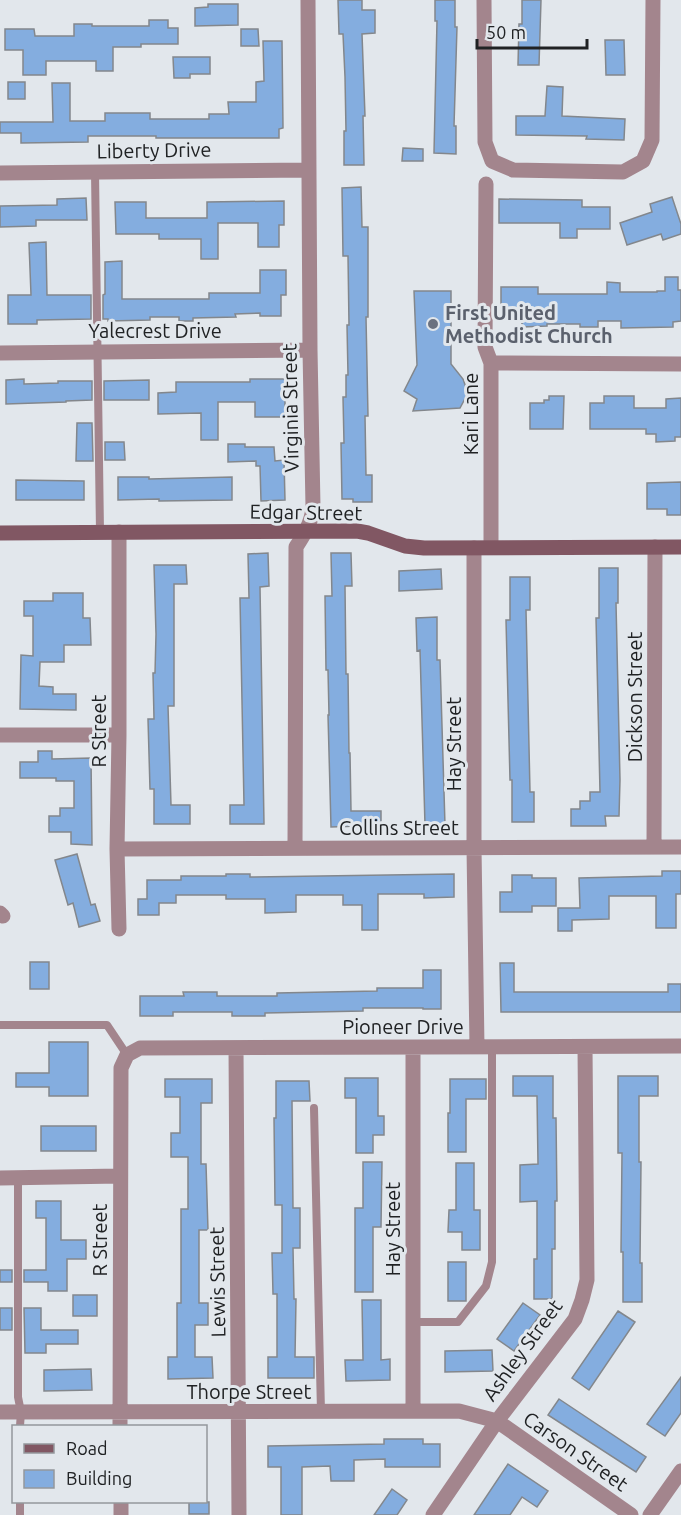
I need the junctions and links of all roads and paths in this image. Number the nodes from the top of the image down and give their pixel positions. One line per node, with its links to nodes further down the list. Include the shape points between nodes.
1 (308, 0): 4 (street, Virginia Street)
2 (484, 0): 3 (street, via 485,142 492,161 513,170 623,171 643,161 652,140)
3 (653, 0)
4 (308, 170): 5 (street, Liberty Drive); 8 (street, Virginia Street)
5 (95, 172): 6 (street, Liberty Drive); 9 (lane)
6 (0, 173)
7 (486, 184): 11 (street, via 485,347)
8 (310, 350): 9 (street, Yalecrest Drive); 13 (street, Virginia Street, via 313,507)
9 (97, 352): 10 (street, Yalecrest Drive); 14 (lane)
10 (0, 353)
11 (491, 363): 12 (street, Kari Lane); 17 (street, Kari Lane)
12 (681, 364)
13 (306, 531): 15 (street, Edgar Street); 20 (street, Edgar Street, via 357,531 405,546); 25 (street, Virginia Street, via 297,547)
14 (100, 532): 15 (street, Edgar Street); 16 (street, Edgar Street)
15 (119, 532): 22 (street, R Street)
16 (0, 533)
17 (491, 547): 18 (street, Edgar Street); 20 (street, Edgar Street)
18 (655, 547): 19 (street, Edgar Street); 23 (street, Dickson Street)
19 (681, 547)
20 (474, 548): 26 (street, Hay Street)
21 (0, 735): 22 (street)
22 (119, 735): 27 (street, R Street)
23 (654, 847): 24 (street, Collins Street); 26 (street, Collins Street)
24 (681, 847)
25 (295, 848): 26 (street, Collins Street); 27 (street, Collins Street)
26 (474, 848): 31 (street, Hay Street)
27 (117, 849): 28 (street, R Street)
28 (119, 929)
29 (0, 1025): 35 (lane, via 107,1025)
30 (681, 1046): 32 (street, Pioneer Drive)
31 (484, 1047): 32 (street, Pioneer Drive); 34 (street, Pioneer Drive); 40 (lane, via 492,1262 486,1286 458,1322)
32 (585, 1047): 47 (street, Ashley Street, via 587,1280 575,1319)
33 (236, 1048): 34 (street, Pioneer Drive); 35 (street, Pioneer Drive, via 140,1048); 43 (street, Lewis Street)
34 (413, 1048): 40 (street, Hay Street)
35 (127, 1055): 37 (street, R Street, via 121,1068)
36 (314, 1108): 44 (lane)
37 (120, 1176): 38 (street); 46 (street, R Street)
38 (18, 1177): 39 (street); 45 (lane)
39 (0, 1178)
40 (413, 1322): 41 (street, Hay Street)
41 (413, 1411): 44 (street, Thorpe Street); 47 (street, Thorpe Street, via 459,1411)
42 (0, 1412): 45 (street, Thorpe Street)
43 (239, 1412): 44 (street, Thorpe Street); 46 (street, Thorpe Street); 49 (street, Lewis Street)
44 (321, 1412)
45 (20, 1419): 46 (street, Thorpe Street)
46 (120, 1420)
47 (497, 1421): 50 (street, Ashley Street); 51 (street, Carson Street)
48 (681, 1471): 52 (street)
49 (239, 1515)
50 (433, 1515)
51 (631, 1515)
52 (650, 1515)

